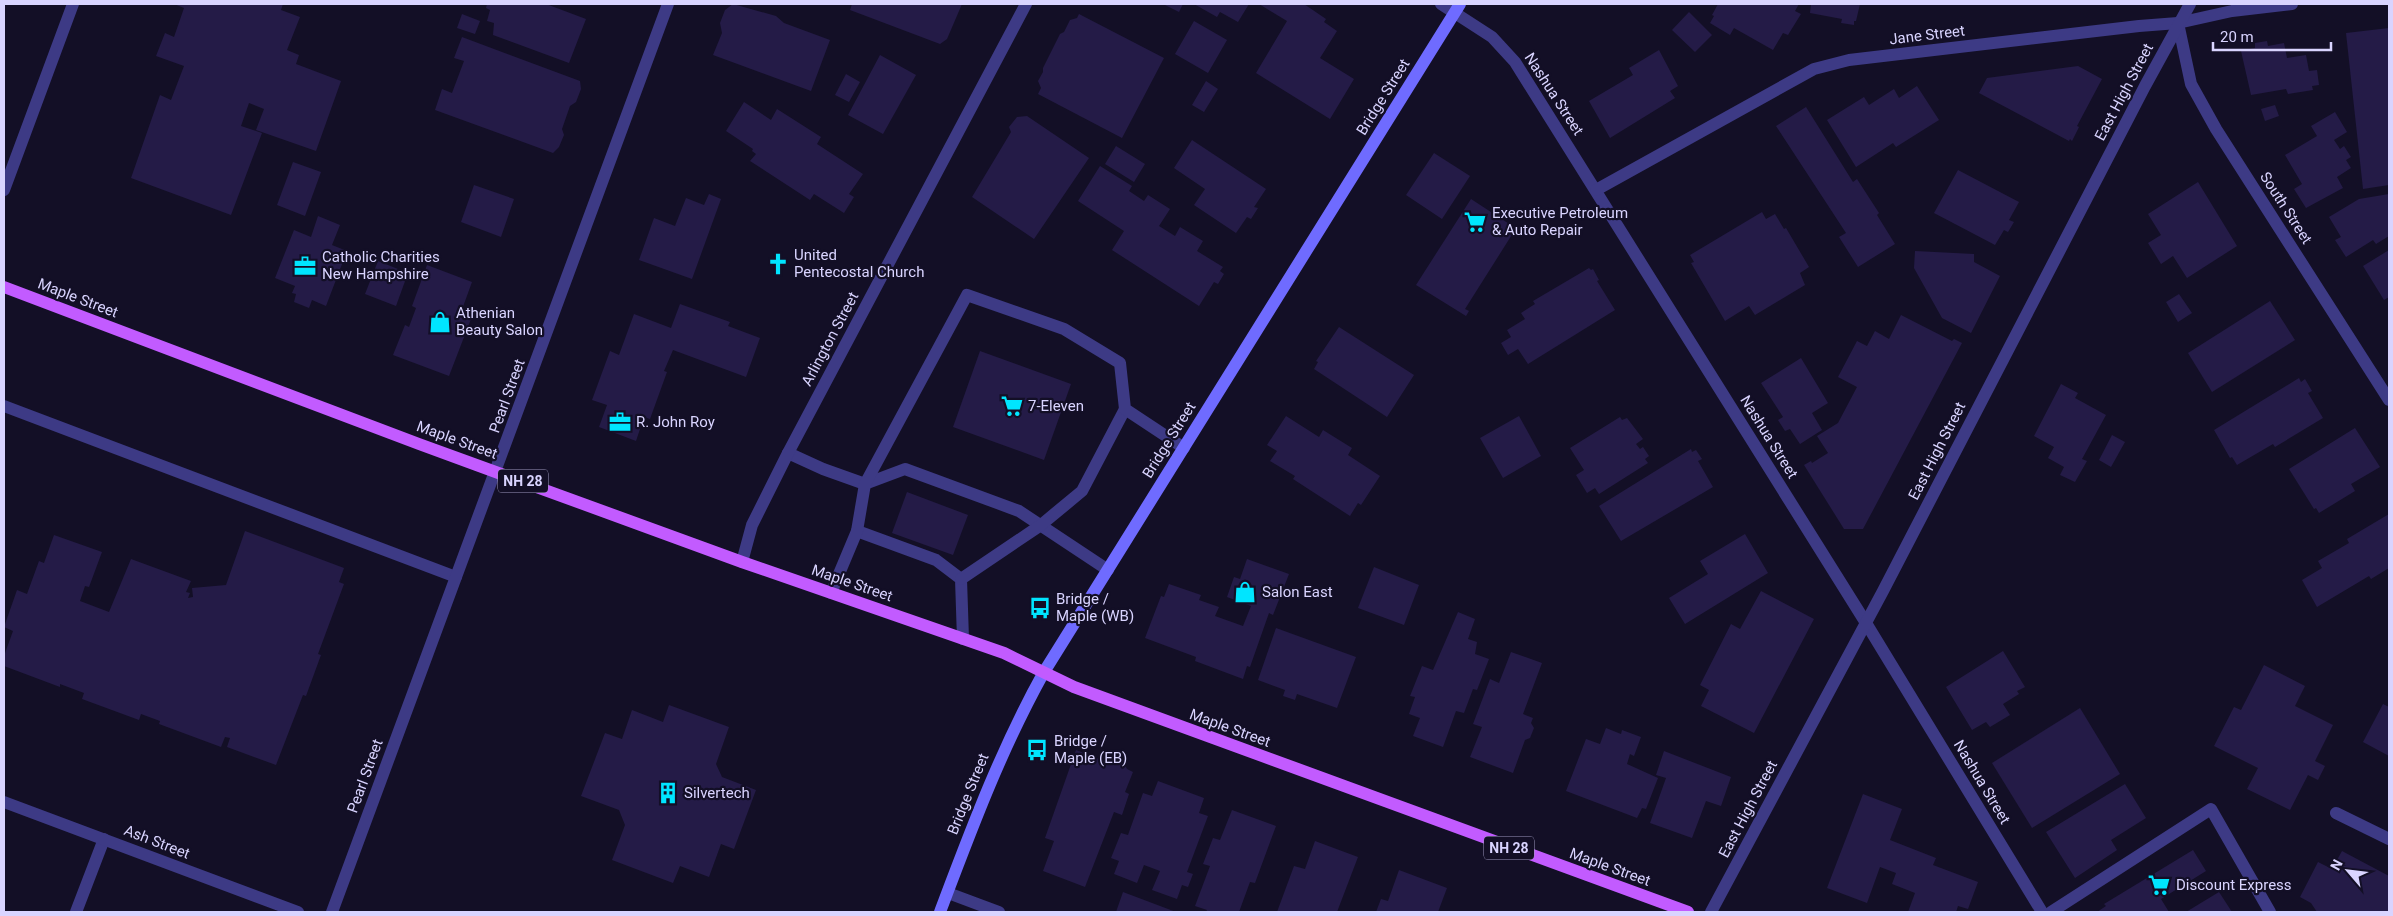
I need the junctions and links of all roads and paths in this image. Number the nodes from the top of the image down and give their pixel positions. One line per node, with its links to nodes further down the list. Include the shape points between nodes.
1 (73, 4): 9 (street)
2 (668, 4): 17 (street, Pearl Street)
3 (1026, 4): 16 (street, Arlington Street)
4 (1441, 4): 7 (street, Nashua Street)
5 (2190, 4): 8 (street, East High Street)
6 (2292, 4): 8 (street, Jane Street, via 2232,11)
7 (1458, 8): 10 (street, Nashua Street, via 1516,62); 15 (main road, Bridge Street)
8 (2178, 23): 10 (street, Jane Street, via 1849,60 1814,69); 12 (street, South Street, via 2190,84); 26 (street, East High Street)
9 (4, 190)
10 (1596, 190): 26 (street, Nashua Street)
11 (4, 287): 17 (main road, Maple Street / NH 28)
12 (2389, 400)
13 (4, 406): 23 (street)
14 (1125, 409): 15 (street); 18 (street, via 1120,363 1064,329 967,295); 19 (street, via 1082,491)
15 (1184, 448): 22 (main road, Bridge Street)
16 (788, 453): 18 (street); 21 (street, Arlington Street, via 752,525)
17 (496, 471): 21 (main road, Maple Street / NH 28); 23 (street, Pearl Street)
18 (865, 484): 19 (street, via 905,468 1019,511); 20 (street)
19 (1041, 525): 22 (street); 24 (street)
20 (858, 531): 24 (street, via 936,560); 25 (street)
21 (742, 562): 25 (main road, Maple Street / NH 28)
22 (1108, 570): 28 (main road, Bridge Street)
23 (456, 577): 36 (street, Pearl Street)
24 (961, 579): 27 (street)
25 (831, 593): 27 (main road, Maple Street / NH 28)
26 (1866, 623): 40 (street, East High Street); 41 (street, Nashua Street)
27 (963, 639): 28 (main road, Maple Street / NH 28, via 1004,653)
28 (1044, 672): 33 (main road, Bridge Street, via 989,784); 39 (main road, Maple Street / NH 28, via 1074,687 1212,739)
29 (4, 802): 31 (street, Ash Street)
30 (2336, 813): 32 (street)
31 (104, 839): 34 (street); 35 (street, Ash Street)
32 (2389, 839)
33 (948, 893): 37 (main road, Bridge Street); 38 (street)
34 (76, 912)
35 (298, 912)
36 (332, 912)
37 (940, 912)
38 (999, 912)
39 (1688, 912)
40 (1711, 912)
41 (2042, 912)
42 (2051, 912): 43 (street, via 2211,810)
43 (2270, 912)

